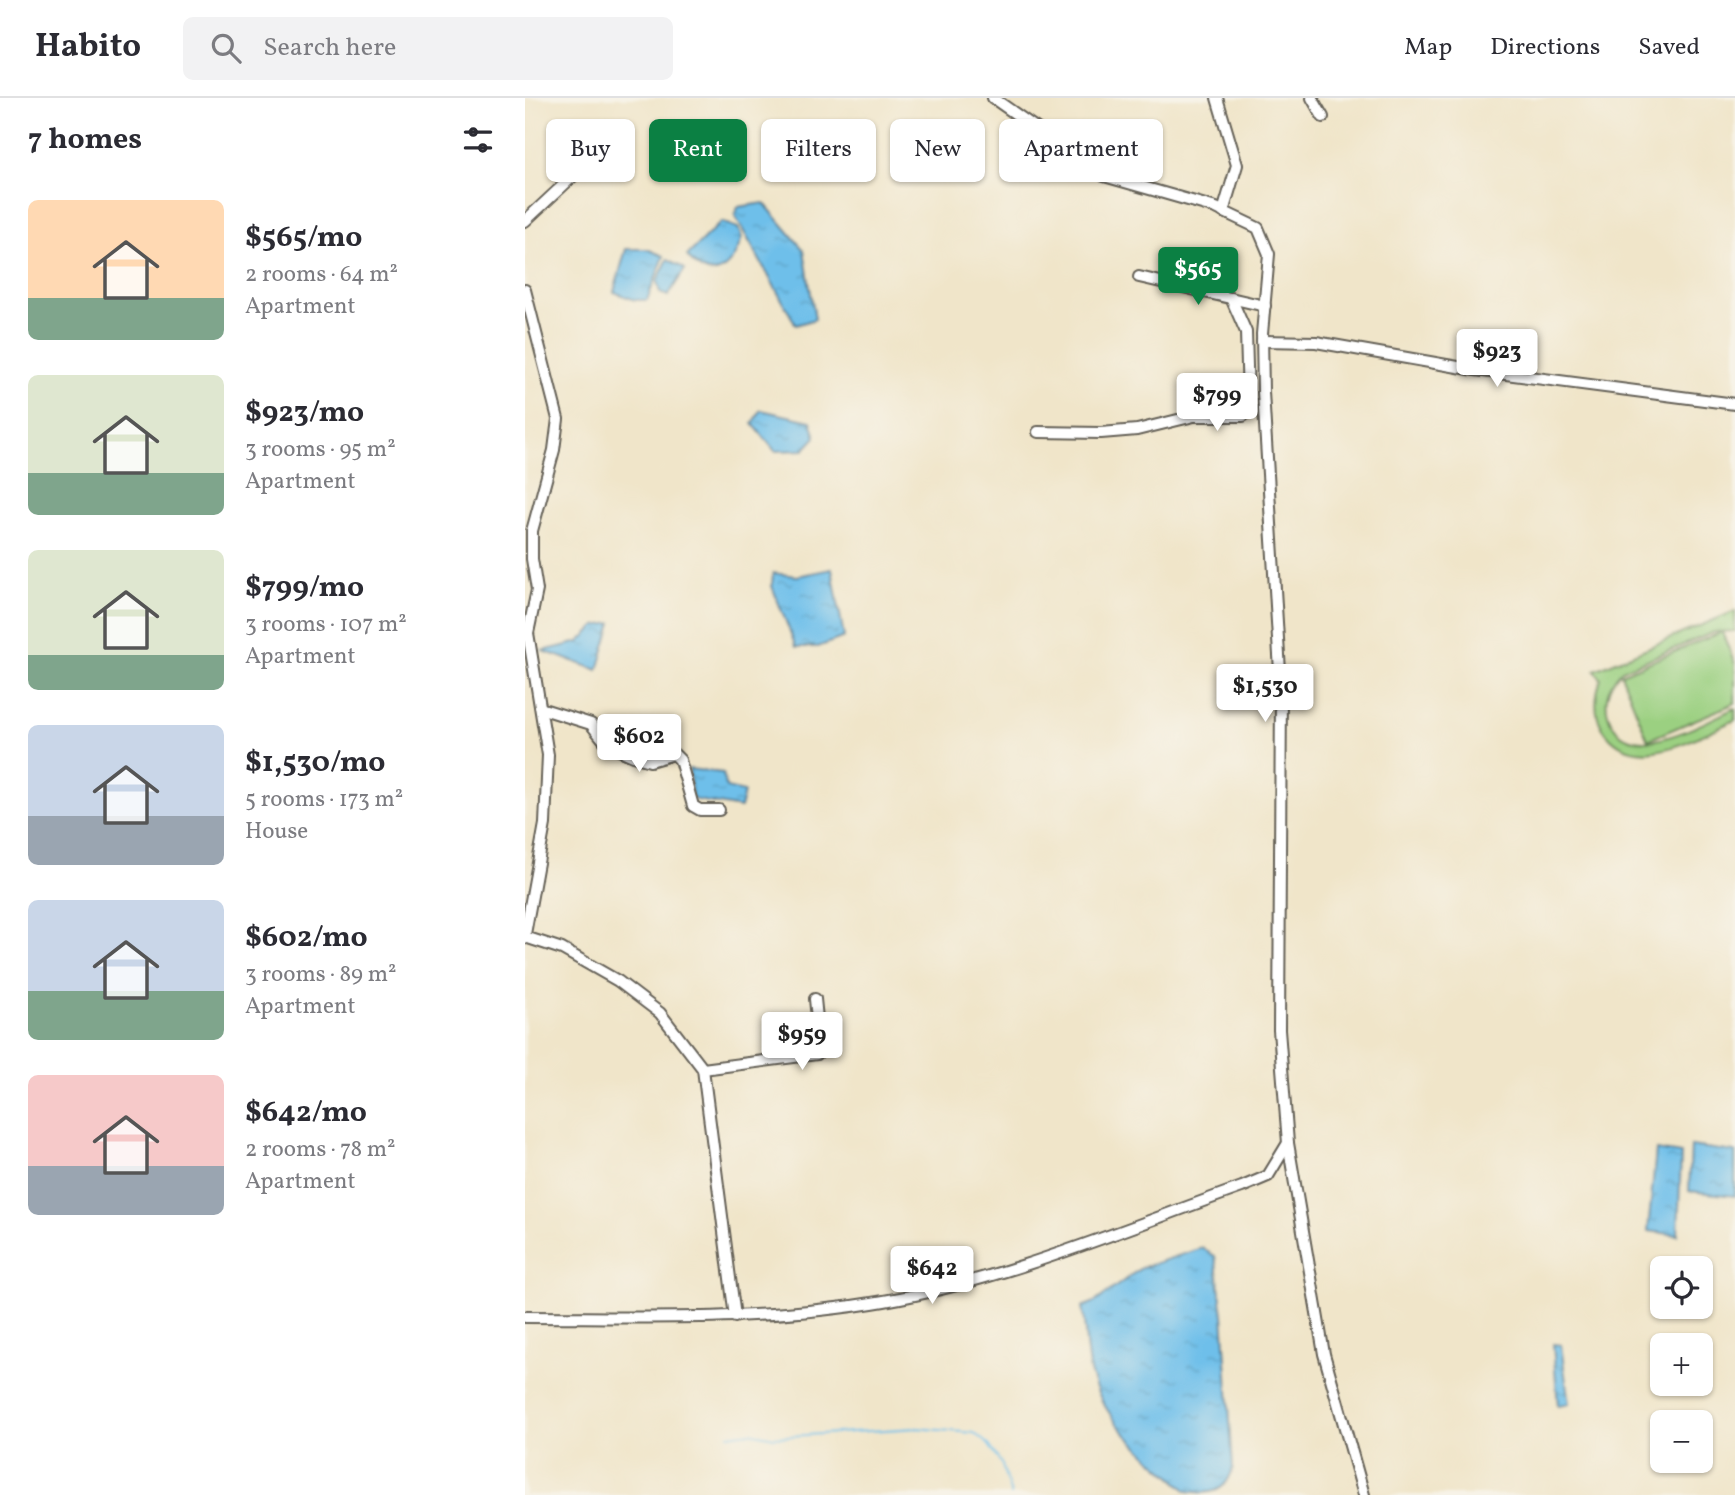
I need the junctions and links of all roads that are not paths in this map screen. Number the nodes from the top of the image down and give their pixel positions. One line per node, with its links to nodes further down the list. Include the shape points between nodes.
1 (993, 98): 6 (street, via 1104,176)
2 (1217, 98): 6 (street, via 1237,164)
3 (1312, 98): 4 (street)
4 (1323, 117)
5 (567, 182): 7 (street)
6 (1223, 212): 11 (street, via 1258,228 1264,237 1269,254)
7 (525, 221)
8 (1139, 277): 10 (street)
9 (525, 290): 16 (street, via 558,419 532,531 537,590)
10 (1231, 298): 11 (street); 15 (street, via 1246,332 1248,400 1243,416 1194,416 1137,430 1101,433)
11 (1264, 309): 12 (street); 13 (street, via 1270,329)
12 (1262, 341): 13 (street); 22 (street, via 1281,688 1279,1030)
13 (1293, 342): 14 (street)
14 (1735, 404)
15 (1038, 432)
16 (526, 632): 17 (street)
17 (543, 709): 18 (street, via 591,724 608,745 650,761 674,754 680,760 693,806); 19 (street, via 548,755 545,824)
18 (719, 810)
19 (525, 936): 21 (street, via 562,948 618,981 660,1013)
20 (815, 999): 21 (street, via 817,1055)
21 (703, 1069): 24 (street)
22 (1288, 1143): 24 (street, via 1268,1176 1259,1180 972,1281 884,1301); 25 (street, via 1324,1354)
23 (525, 1317): 24 (street)
24 (735, 1317)
25 (1364, 1495)

